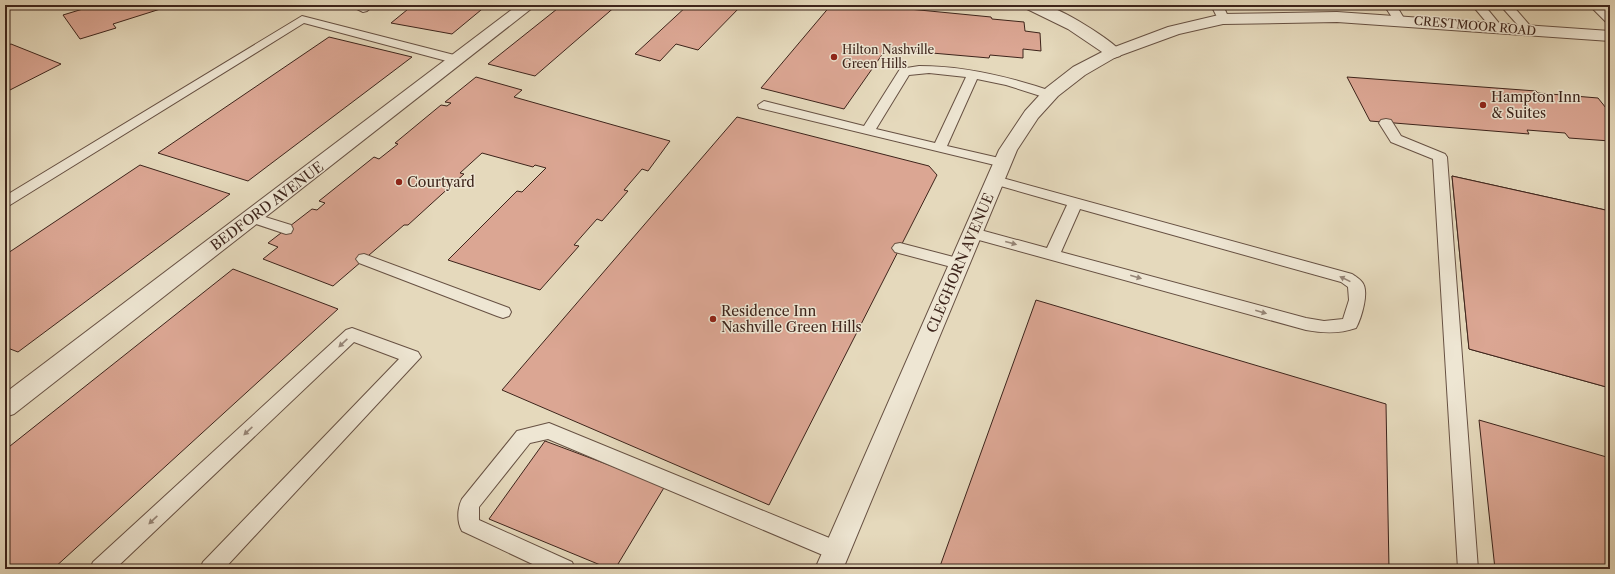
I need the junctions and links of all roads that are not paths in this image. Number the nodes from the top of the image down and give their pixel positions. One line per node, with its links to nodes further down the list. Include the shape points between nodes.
1 (528, 5): 15 (street, BEDFORD AVENUE)
2 (1030, 5): 14 (street, via 1057,15 1078,27)
3 (1390, 5): 8 (lane)
4 (1478, 5): 10 (lane)
5 (1506, 5): 12 (lane)
6 (1595, 5): 9 (lane)
7 (1220, 12): 8 (street, CRESTMOOR ROAD); 11 (street, CRESTMOOR ROAD)
8 (1400, 20): 10 (street, CRESTMOOR ROAD)
9 (1610, 20)
10 (1497, 28): 12 (street, CRESTMOOR ROAD)
11 (1174, 30): 14 (street, CLEGHORN AVENUE)
12 (1528, 30): 13 (street, CRESTMOOR ROAD)
13 (1610, 36)
14 (1114, 53): 17 (street, CLEGHORN AVENUE, via 1079,71)
15 (458, 60): 23 (lane, via 302,19); 25 (street, BEDFORD AVENUE)
16 (974, 73): 17 (lane, via 1017,83); 20 (lane, via 914,69 904,72); 21 (lane)
17 (1050, 95): 22 (street, CLEGHORN AVENUE, via 1031,115 1008,150)
18 (764, 105): 20 (lane)
19 (1386, 122): 38 (lane, via 1396,139 1440,157)
20 (868, 131): 21 (lane)
21 (939, 148): 22 (lane)
22 (999, 171): 24 (lane); 27 (street, CLEGHORN AVENUE)
23 (5, 202)
24 (1076, 202): 29 (lane); 29 (lane, one-way to 24, via 1306,324 1324,327 1350,324 1357,300 1356,285 1346,278)
25 (252, 218): 26 (lane); 33 (street, BEDFORD AVENUE)
26 (286, 230)
27 (973, 233): 29 (lane, one-way to 29); 31 (street, CLEGHORN AVENUE)
28 (900, 248): 31 (lane)
29 (1052, 254)
30 (364, 259): 32 (lane)
31 (959, 264): 34 (street, CLEGHORN AVENUE)
32 (503, 312)
33 (5, 407)
34 (833, 560): 37 (lane, via 549,431 524,436 470,505 469,525)
35 (100, 569): 36 (lane, one-way to 35, via 412,357 352,334)
36 (210, 569)
37 (565, 569)
38 (1468, 569)

